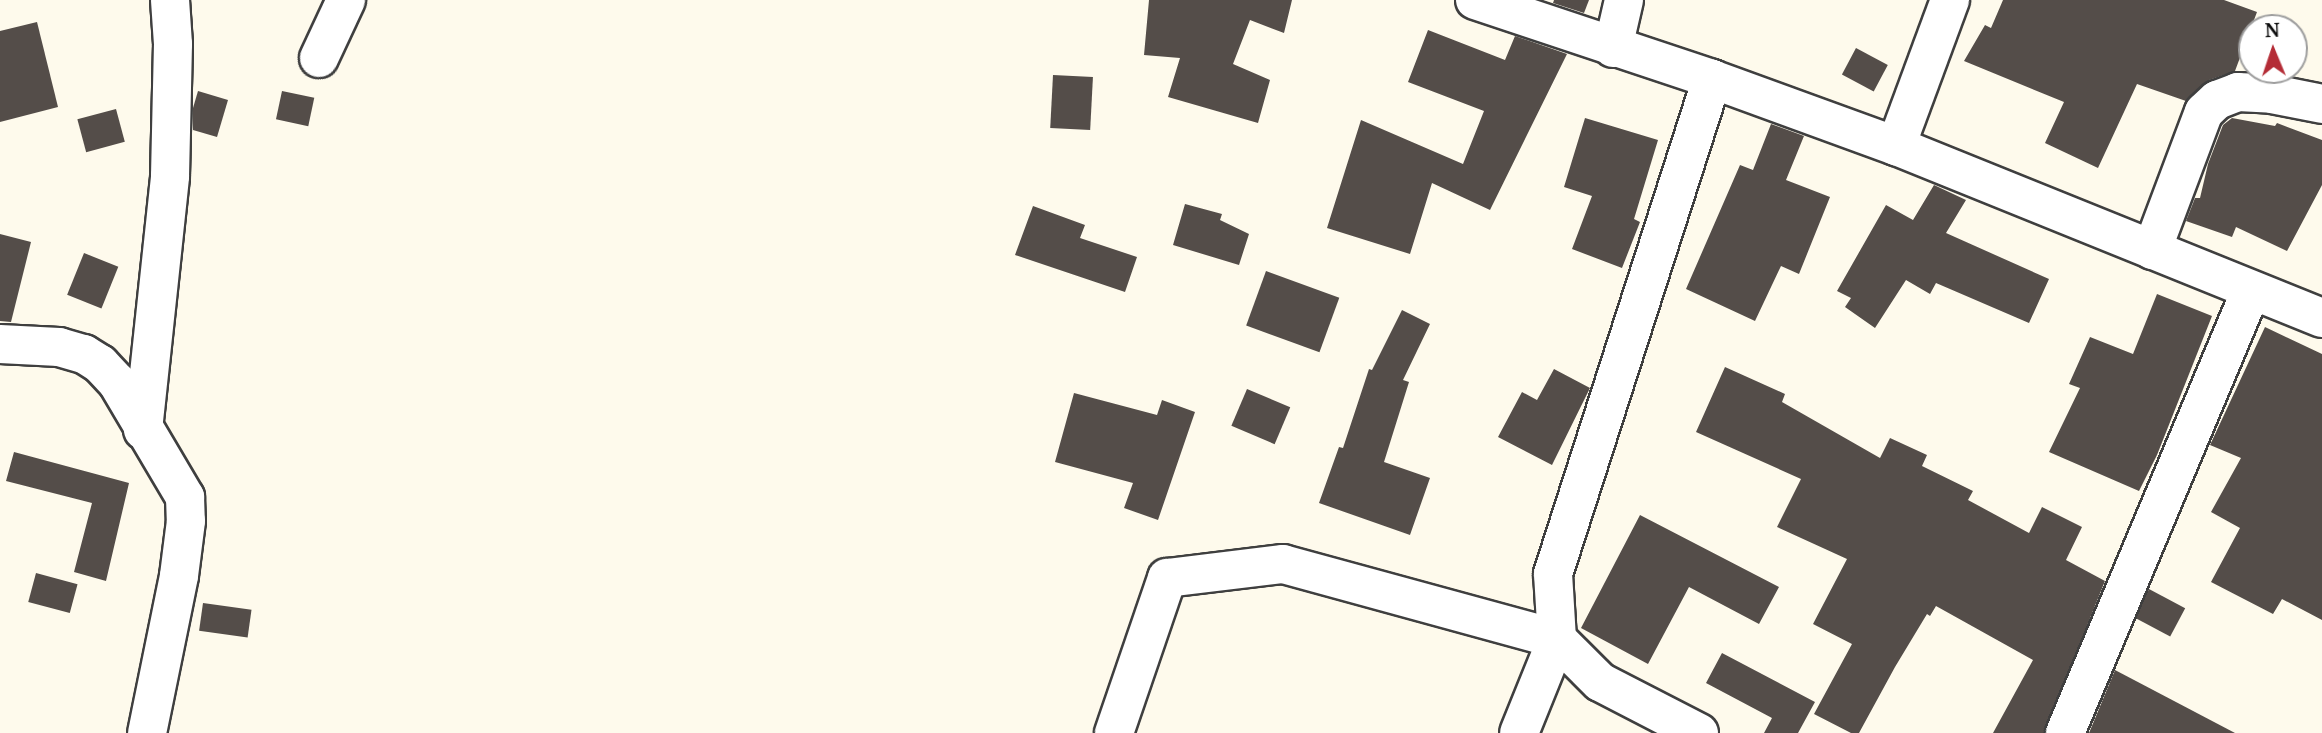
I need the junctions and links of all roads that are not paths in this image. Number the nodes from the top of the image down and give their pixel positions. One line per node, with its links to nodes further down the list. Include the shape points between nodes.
1 (170, 0): 15 (street, via 170,176)
2 (346, 0): 7 (street)
3 (1475, 0): 6 (street)
4 (1624, 0): 6 (street)
5 (1950, 0): 10 (street)
6 (1613, 48): 8 (street)
7 (319, 58)
8 (1712, 79): 10 (street); 16 (street, via 1553,574)
9 (2322, 104): 11 (street, via 2238,92 2217,100 2204,113)
10 (1896, 146): 11 (street)
11 (2152, 250): 12 (street)
12 (2251, 291): 13 (street); 21 (street)
13 (2322, 318)
14 (0, 344): 15 (street, via 59,347 100,363 117,382)
15 (143, 430): 17 (street, via 184,496 186,521)
16 (1558, 639): 18 (street, via 1283,565 1167,578); 19 (street); 20 (street, via 1600,682)
17 (147, 733)
18 (1114, 733)
19 (1519, 733)
20 (1699, 733)
21 (2065, 733)

